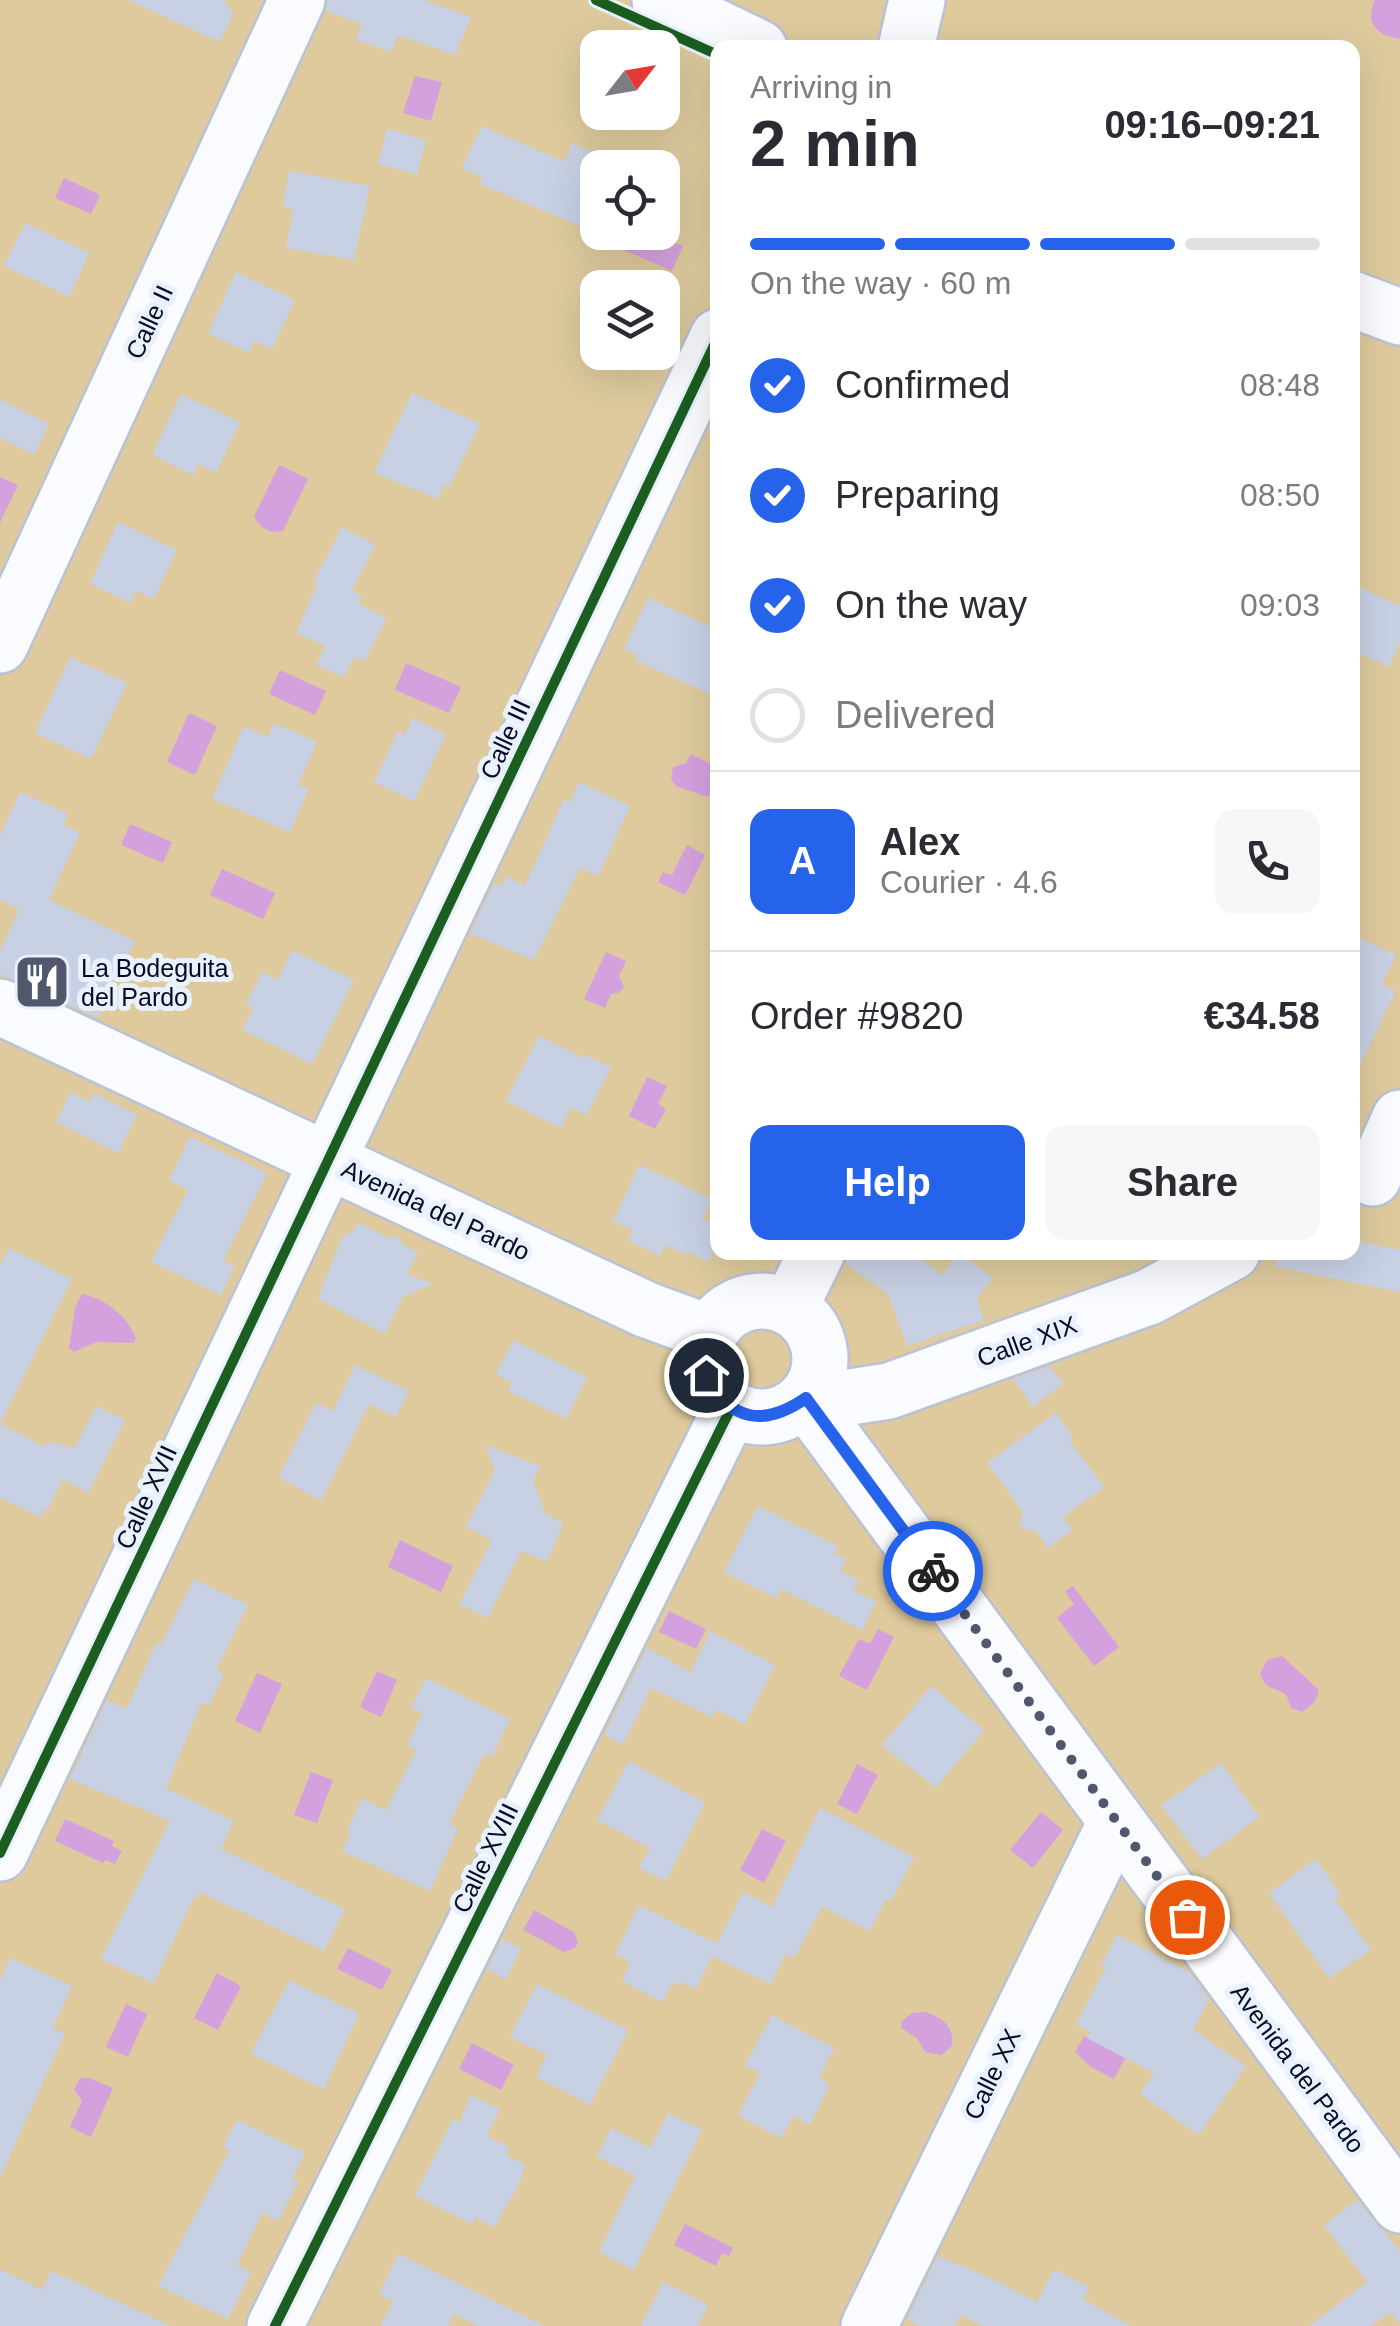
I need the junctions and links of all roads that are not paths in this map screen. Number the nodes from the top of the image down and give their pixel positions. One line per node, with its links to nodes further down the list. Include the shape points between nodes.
1 (297, 0): 9 (street, Calle II)
2 (660, 0): 4 (street)
3 (917, 0): 5 (street)
4 (742, 40)
5 (908, 40)
6 (1360, 302): 7 (street)
7 (1400, 317)
8 (710, 354): 12 (street, Calle III)
9 (0, 645)
10 (0, 1007): 12 (street, Avenida del Pardo)
11 (1400, 1118): 13 (street)
12 (329, 1159): 17 (street, Avenida del Pardo); 21 (street, Calle XVII)
13 (1375, 1177)
14 (812, 1260): 16 (street)
15 (1217, 1260): 18 (street, Calle XIX, via 1149,1297 889,1391 844,1398)
16 (790, 1307): 17 (street, via 744,1303); 18 (street, via 818,1342 820,1365)
17 (710, 1334): 19 (street, via 706,1375)
18 (810, 1392): 19 (street, via 784,1414 756,1418); 20 (street, Avenida del Pardo)
19 (732, 1408): 23 (street, Calle XVIII)
20 (1116, 1822): 22 (street, Avenida del Pardo); 24 (street, Calle XX)
21 (0, 1853)
22 (1400, 2205)
23 (275, 2326)
24 (868, 2326)

